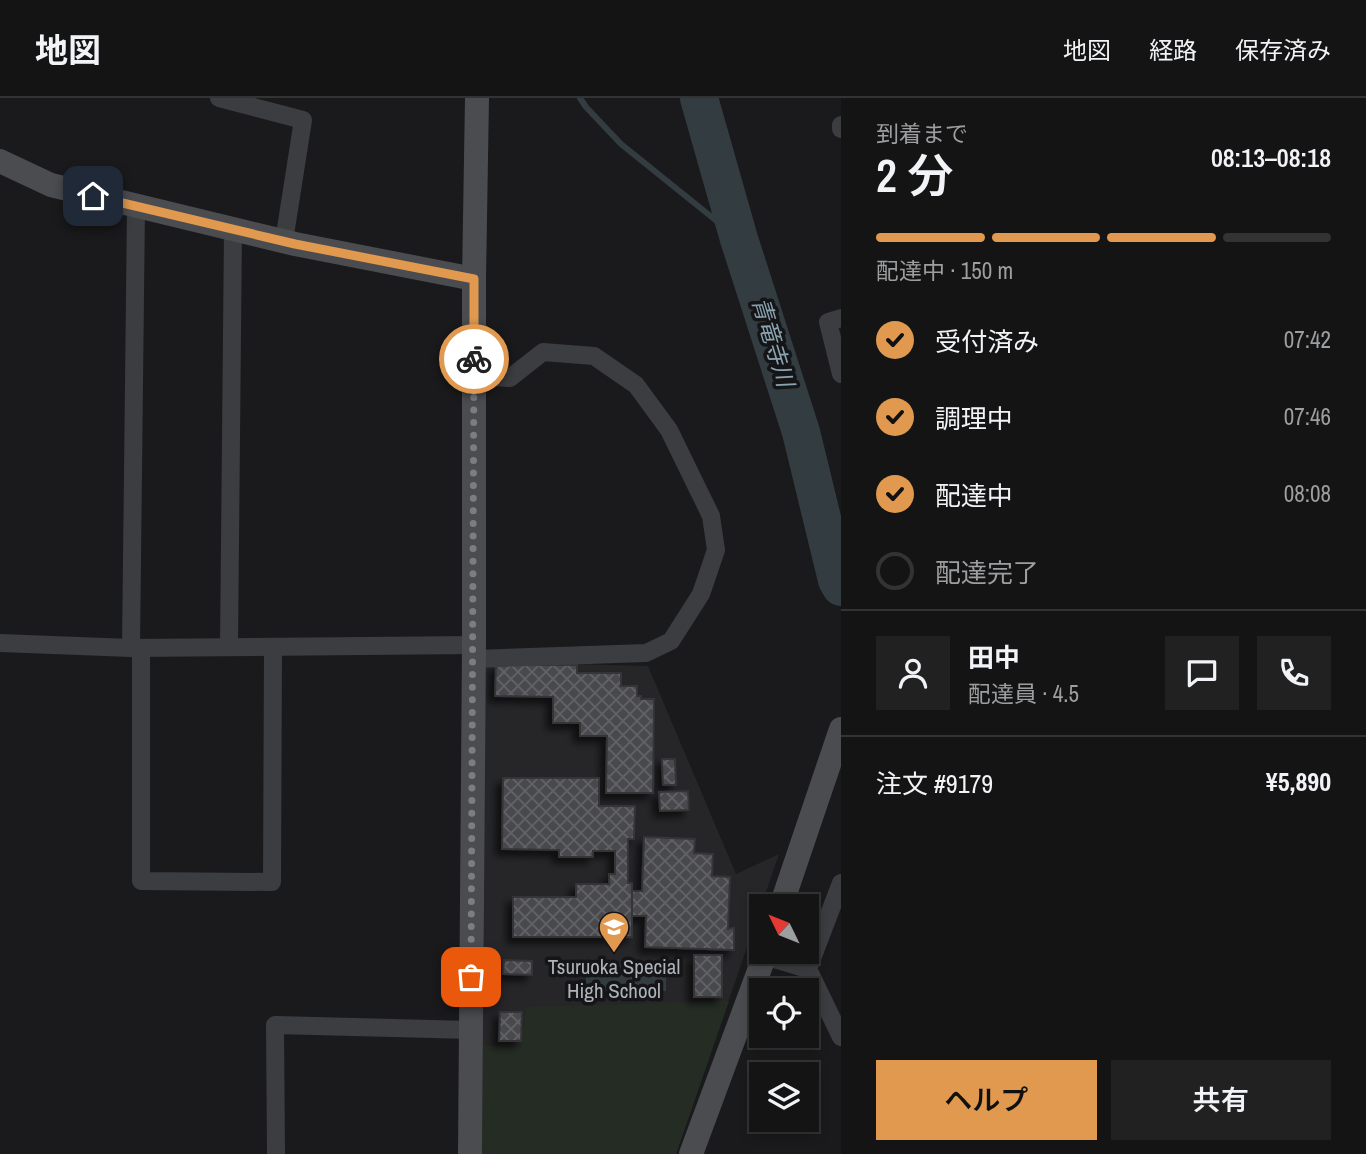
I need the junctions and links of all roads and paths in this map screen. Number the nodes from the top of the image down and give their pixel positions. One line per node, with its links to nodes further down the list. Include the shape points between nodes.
1 (219, 98): 6 (street, via 303,120)
2 (477, 98): 7 (street)
3 (0, 161): 4 (street, via 51,186)
4 (136, 206): 5 (street); 14 (street)
5 (233, 229): 6 (street); 12 (street)
6 (284, 242): 7 (street)
7 (474, 279): 10 (street)
8 (841, 318): 9 (street, via 828,322)
9 (841, 374)
10 (474, 376): 15 (street); 15 (street, via 510,379 544,352 594,356 636,385 669,430 711,516 716,550 701,594 671,641 646,653)
11 (0, 643): 14 (street)
12 (229, 647): 13 (street); 14 (street)
13 (273, 647): 14 (street, via 272,882 141,881); 15 (street)
14 (136, 648)
15 (474, 652): 22 (street)
16 (841, 729): 18 (street)
17 (841, 883): 21 (street)
18 (785, 894)
19 (761, 964): 26 (street)
20 (794, 964): 21 (street)
21 (808, 969): 23 (street)
22 (471, 1030): 24 (street, via 275,1025); 25 (street)
23 (841, 1037)
24 (275, 1154)
25 (470, 1154)
26 (691, 1154)

